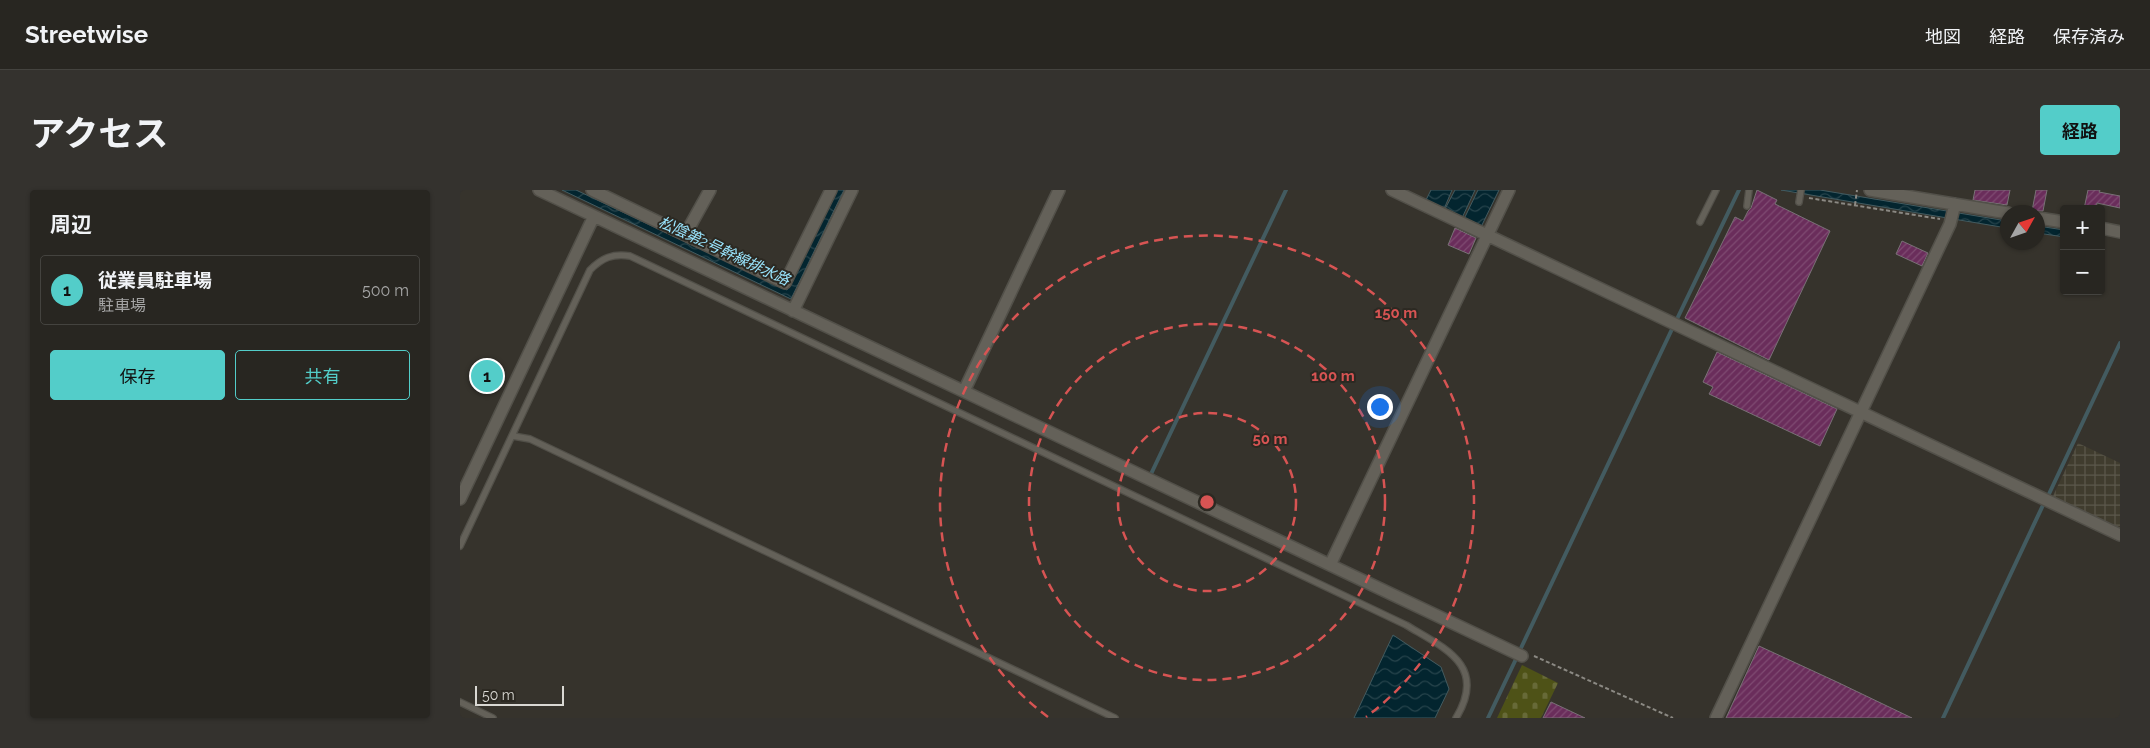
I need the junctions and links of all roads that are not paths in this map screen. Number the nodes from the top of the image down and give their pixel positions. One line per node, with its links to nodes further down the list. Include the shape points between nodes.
1 (592, 190): 22 (street)
2 (710, 190): 22 (street)
3 (831, 190): 22 (street, via 785,283)
4 (852, 190): 24 (street)
5 (1059, 190): 25 (street)
6 (1392, 190): 23 (street)
7 (1509, 190): 23 (street)
8 (1716, 190): 19 (lane)
9 (1749, 190): 13 (lane)
10 (1870, 190): 12 (street)
11 (542, 191): 16 (street)
12 (1922, 194): 14 (street)
13 (1747, 206)
14 (1953, 213): 15 (street); 26 (street)
15 (2000, 213)
16 (594, 216): 24 (street); 28 (street)
17 (2045, 219): 18 (street)
18 (2060, 221)
19 (1700, 222)
20 (2105, 229): 21 (street)
21 (2120, 232)
22 (685, 235)
23 (1487, 236): 26 (street); 31 (street)
24 (793, 311): 25 (street)
25 (964, 391): 31 (street)
26 (1860, 411): 29 (street); 37 (street)
27 (513, 436): 30 (lane); 35 (lane, via 530,439); 36 (lane, via 590,270 608,256 630,256 1406,625 1453,654 1462,668 1467,683 1466,696)
28 (460, 498)
29 (2120, 535)
30 (460, 546)
31 (1330, 564): 32 (street)
32 (1522, 656)
33 (460, 702): 34 (lane)
34 (493, 718)
35 (1115, 718)
36 (1456, 718)
37 (1716, 718)

